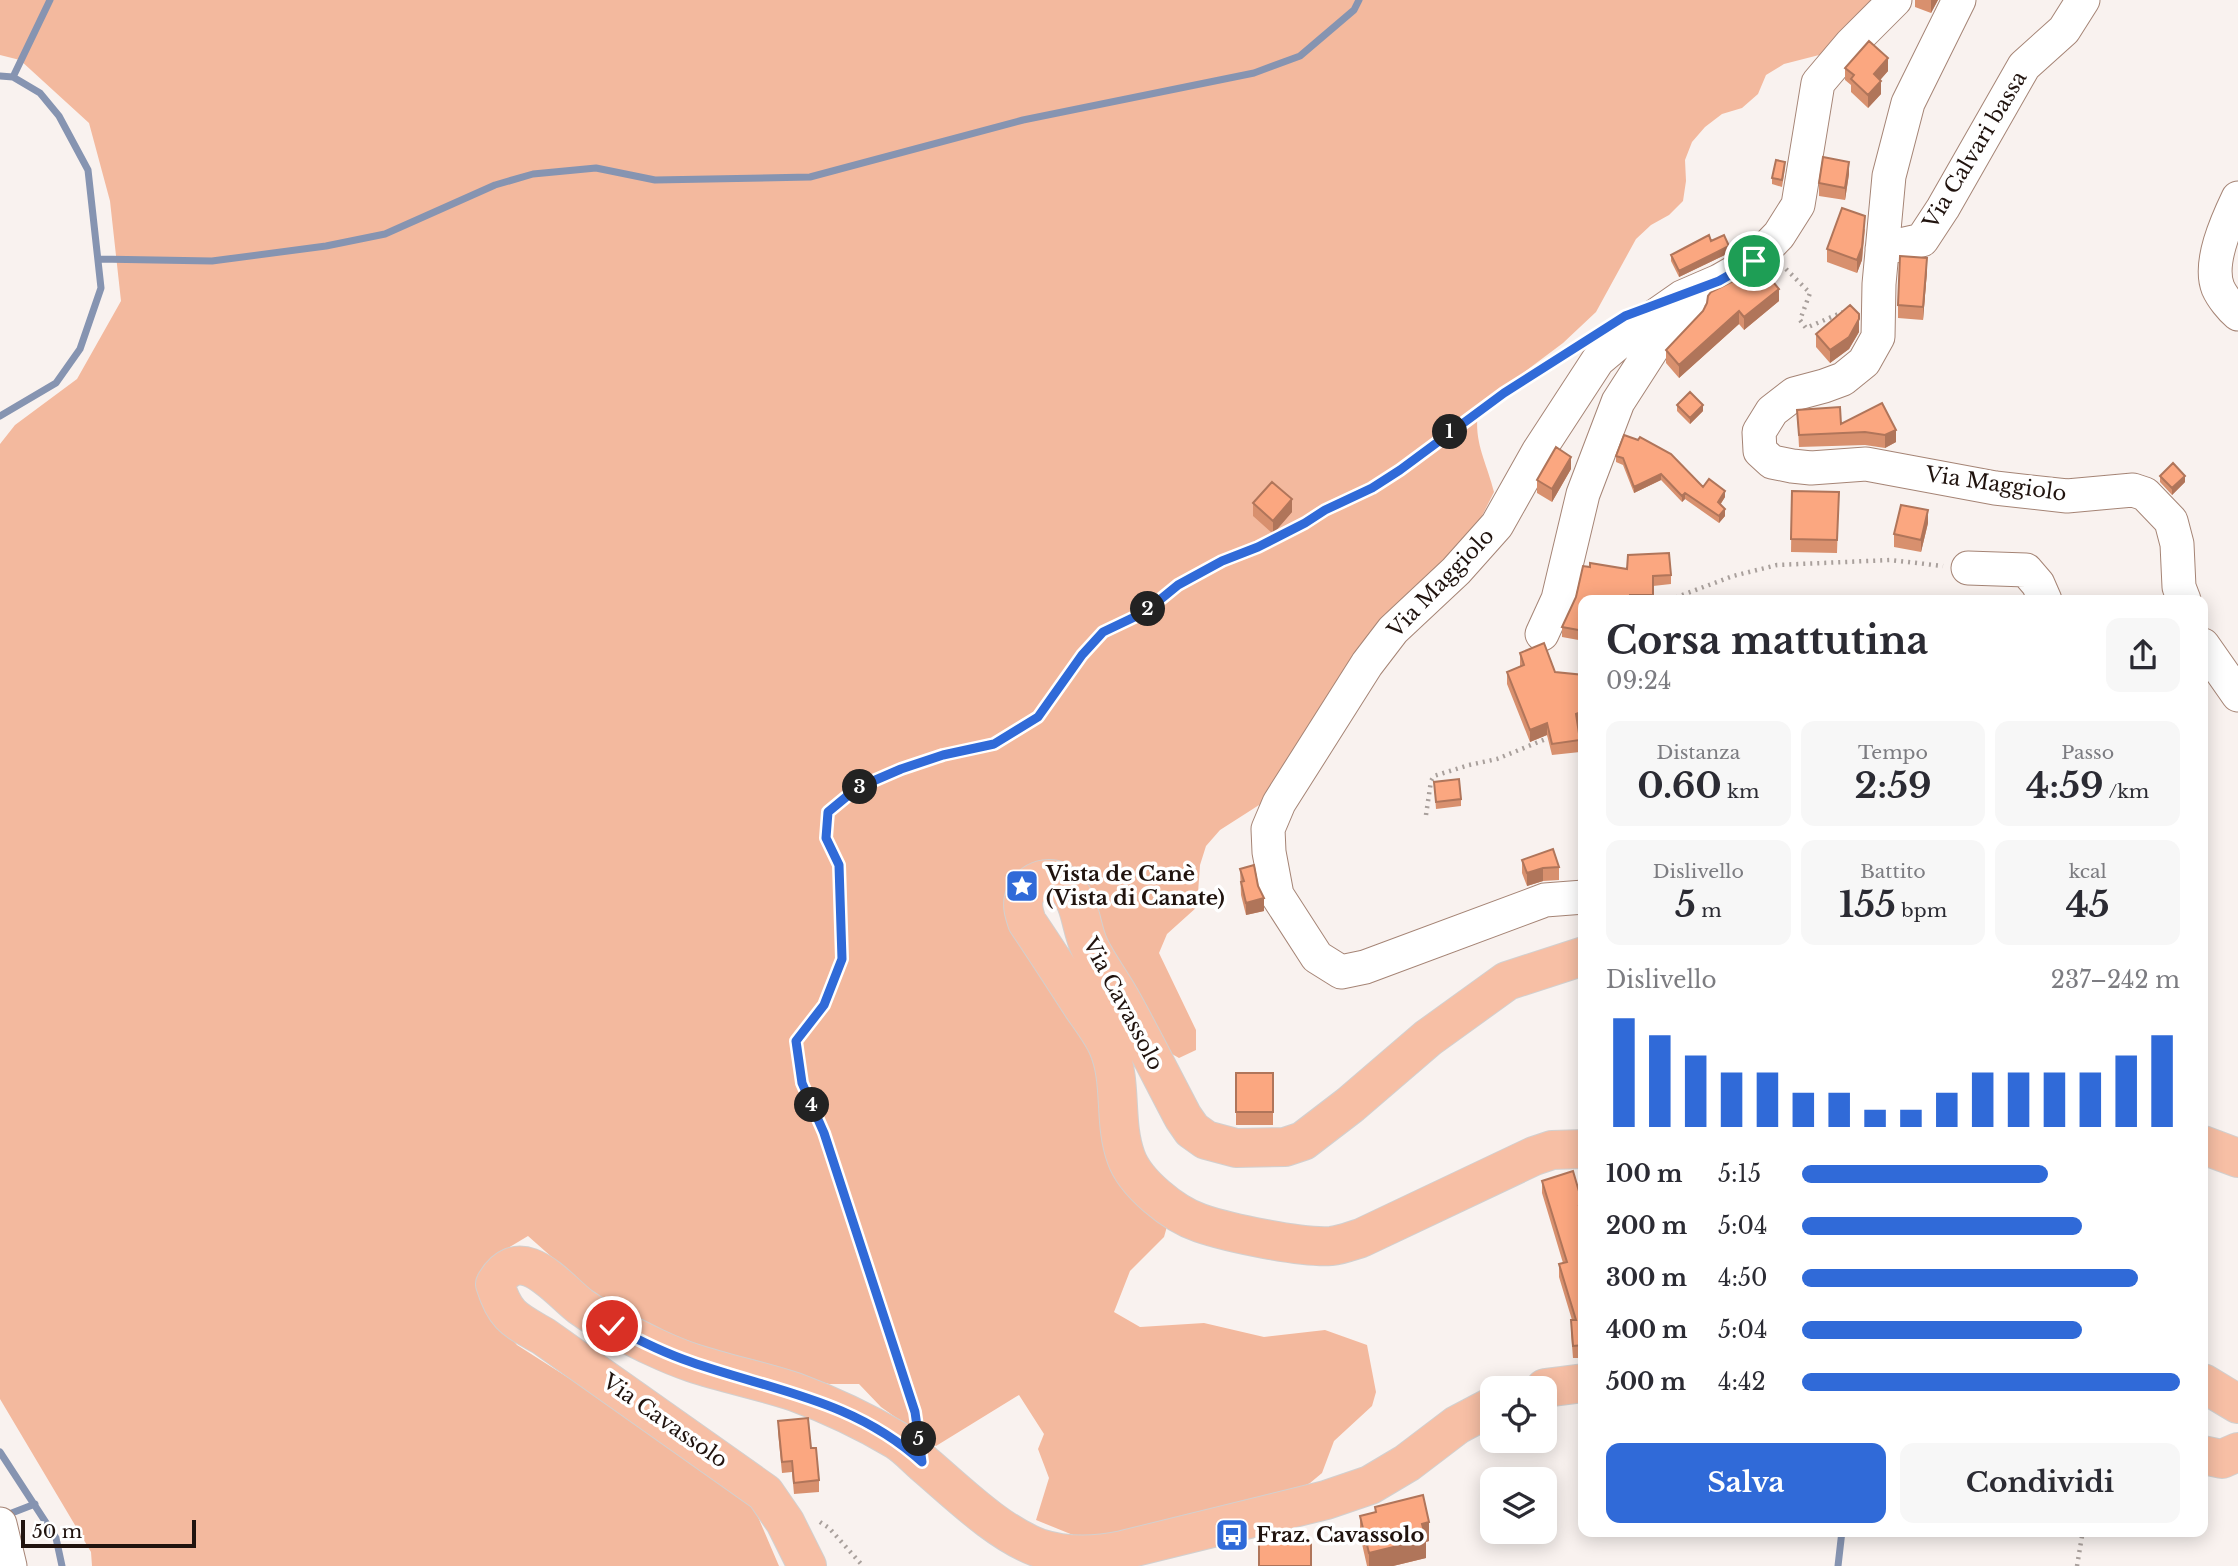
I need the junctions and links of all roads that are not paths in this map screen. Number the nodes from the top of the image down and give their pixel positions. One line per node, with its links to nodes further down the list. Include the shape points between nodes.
1 (1895, 0): 6 (street, Via Maggiolo, via 1818,83 1798,205 1779,235 1754,261)
2 (1959, 0): 5 (street, Via Maggiolo, via 1908,103 1889,176)
3 (2083, 0): 5 (street, Via Calvari bassa, via 2064,30 2024,66 1922,240)
4 (2238, 198): 7 (street, via 2217,256 2218,287)
5 (1882, 249): 10 (street, Via Maggiolo, via 1878,337 1864,362 1843,379 1794,394 1772,411 1759,432 1760,451 1772,462 1792,466 1866,464 2067,496 2133,490 2145,494 2171,521 2177,544)
6 (1719, 281): 11 (street, via 1656,343 1618,402 1583,494 1558,599); 14 (street, Via Maggiolo, via 1682,297 1598,360 1497,525 1456,571 1393,629 1367,664 1279,803 1268,829 1278,895 1317,957 1341,972 1365,968 1545,900)
7 (2238, 314)
8 (1968, 568): 9 (street, via 2026,570)
9 (2043, 595)
10 (2177, 595)
11 (1542, 634)
12 (2208, 652): 13 (street)
13 (2238, 695)
14 (1578, 897)
15 (1578, 959): 17 (main road, Via Cavassolo, via 1507,981 1428,1038 1303,1141 1284,1147 1236,1148 1206,1140 1183,1117 1100,968 1078,907 1063,884 1043,879 1032,885 1023,903 1027,922 1108,1045 1118,1082 1126,1158 1144,1184 1198,1223 1273,1239 1340,1244 1362,1238 1534,1156)
16 (2208, 1147): 18 (main road)
17 (1578, 1149)
18 (2238, 1158)
19 (1578, 1384): 20 (main road)
20 (1557, 1386)
21 (2208, 1386): 22 (main road)
22 (2238, 1404)
23 (1480, 1413): 28 (main road, Via Cavassolo, via 1370,1485 1326,1500 1095,1555 1051,1551 1024,1541 985,1515 900,1442 858,1418 648,1345 580,1306 544,1272 517,1267 500,1275 495,1284 513,1319 554,1343 765,1493)
24 (2238, 1452): 25 (main road, via 2222,1459)
25 (2208, 1456)
26 (0, 1524): 27 (street)
27 (10, 1566)
28 (807, 1566)

